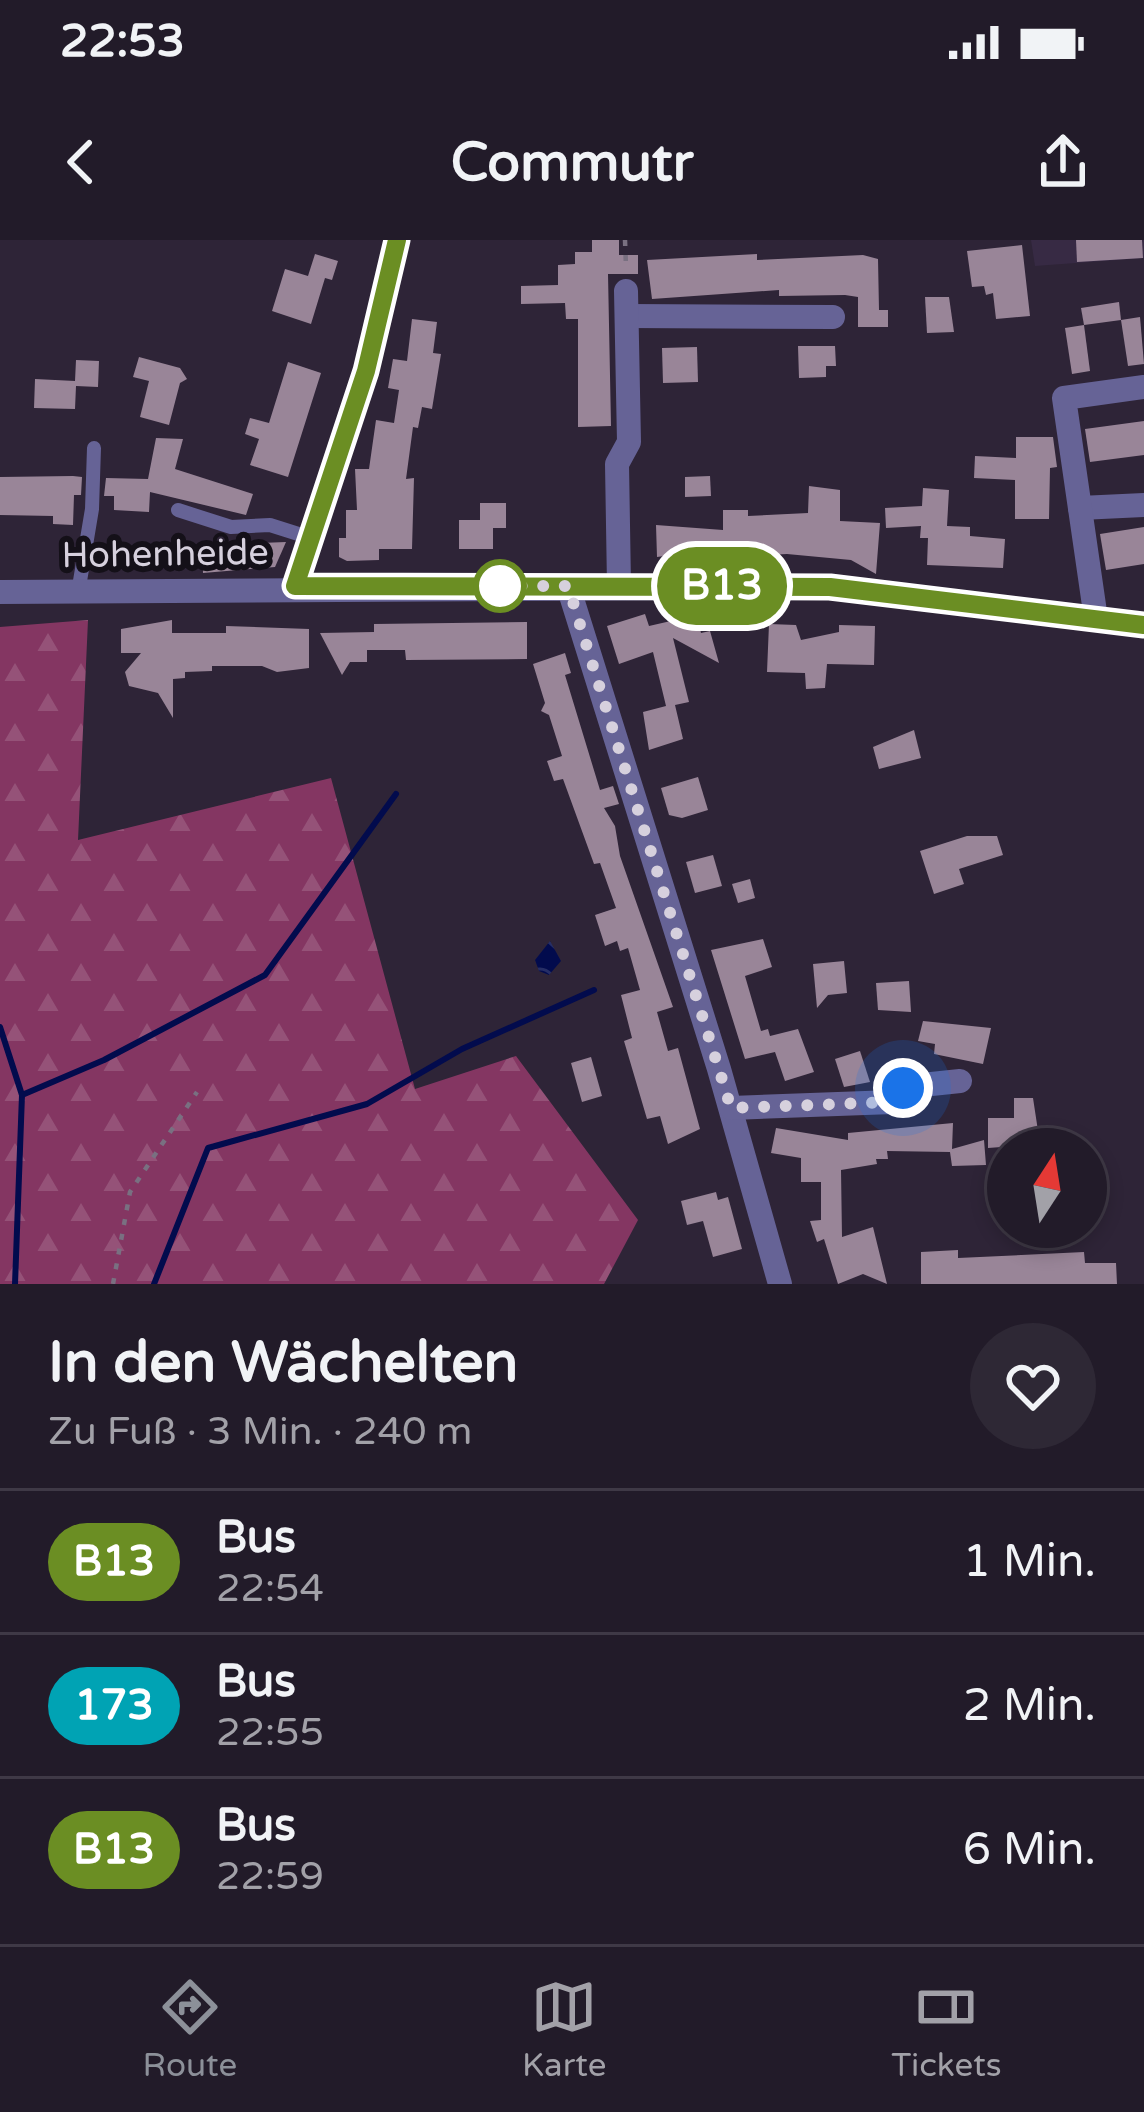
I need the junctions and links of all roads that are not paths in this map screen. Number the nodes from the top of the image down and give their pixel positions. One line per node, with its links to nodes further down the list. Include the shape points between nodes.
1 (397, 240): 8 (street, via 366,371)
2 (833, 317): 9 (street, via 626,304 629,442 617,464)
3 (1144, 387): 6 (street, via 1064,398)
4 (94, 448): 13 (lane)
5 (1144, 505): 6 (street)
6 (1080, 508): 14 (street)
7 (178, 509): 8 (lane, via 231,527 270,525)
8 (311, 538): 10 (street)
9 (619, 585): 11 (street, Hohenheide); 14 (street, Hohenheide, via 830,587)
10 (295, 586): 11 (street, Hohenheide); 13 (street, Hohenheide)
11 (568, 586): 17 (street)
12 (0, 592): 13 (street, Hohenheide)
13 (77, 592)
14 (1096, 619): 15 (street, Hohenheide)
15 (1144, 625)
16 (960, 1081): 17 (street, via 903,1088 893,1102)
17 (731, 1108): 18 (street)
18 (779, 1284)

